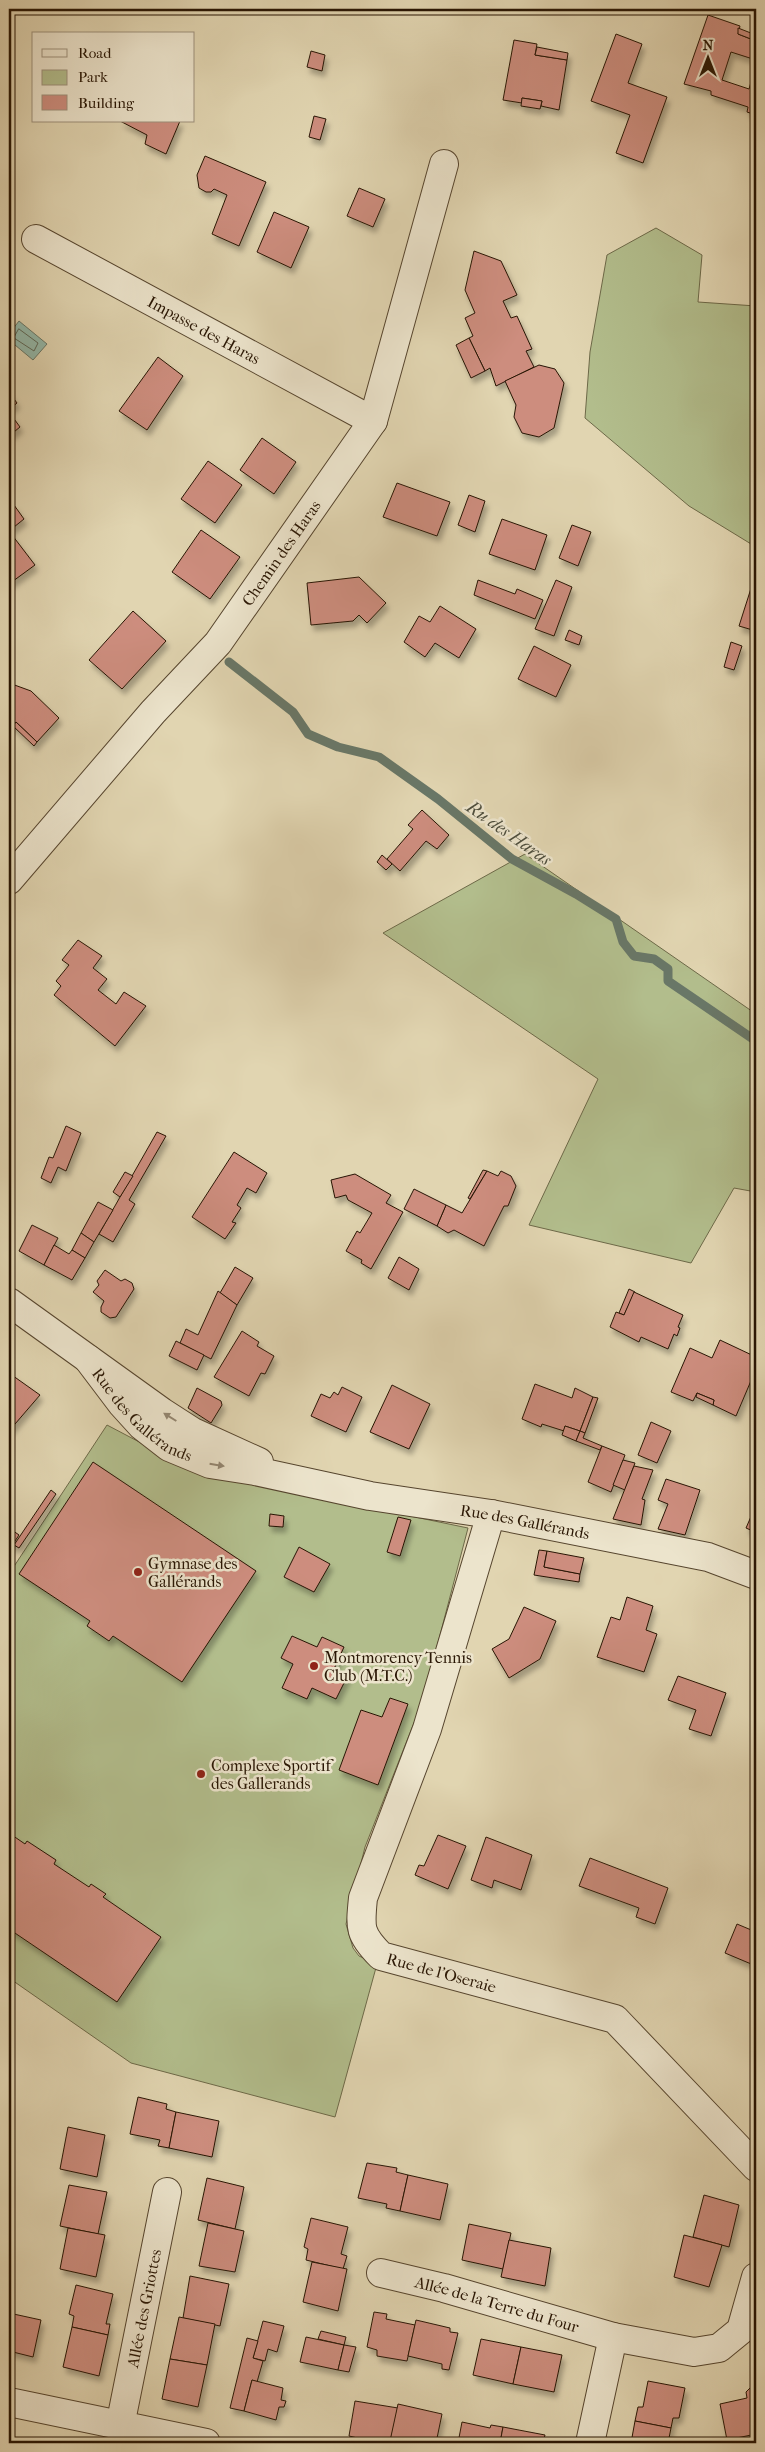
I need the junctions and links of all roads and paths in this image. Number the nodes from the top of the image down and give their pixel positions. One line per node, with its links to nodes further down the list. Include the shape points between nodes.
1 (444, 164): 3 (street, Chemin des Haras)
2 (36, 239): 3 (street, Impasse des Haras)
3 (373, 421): 4 (street, Chemin des Haras, via 218,643 147,719)
4 (9, 880)
5 (9, 1302): 6 (street, Rue des Gallérands, via 88,1359 142,1426 169,1448 210,1464 378,1497)
6 (491, 1514): 7 (street, Rue des Gallérands, via 708,1558); 8 (street, Rue de l'Oseraie, via 426,1729 363,1898 360,1921 365,1940 381,1956 615,2019)
7 (756, 1575)
8 (756, 2167)
9 (167, 2192): 14 (street, Allée des Griottes)
10 (381, 2273): 12 (street, Allée de la Terre du Four)
11 (756, 2277): 12 (street, via 741,2330 719,2348 694,2352)
12 (613, 2336): 16 (street)
13 (9, 2402): 14 (street)
14 (120, 2426): 15 (street)
15 (206, 2443)
16 (590, 2443)

